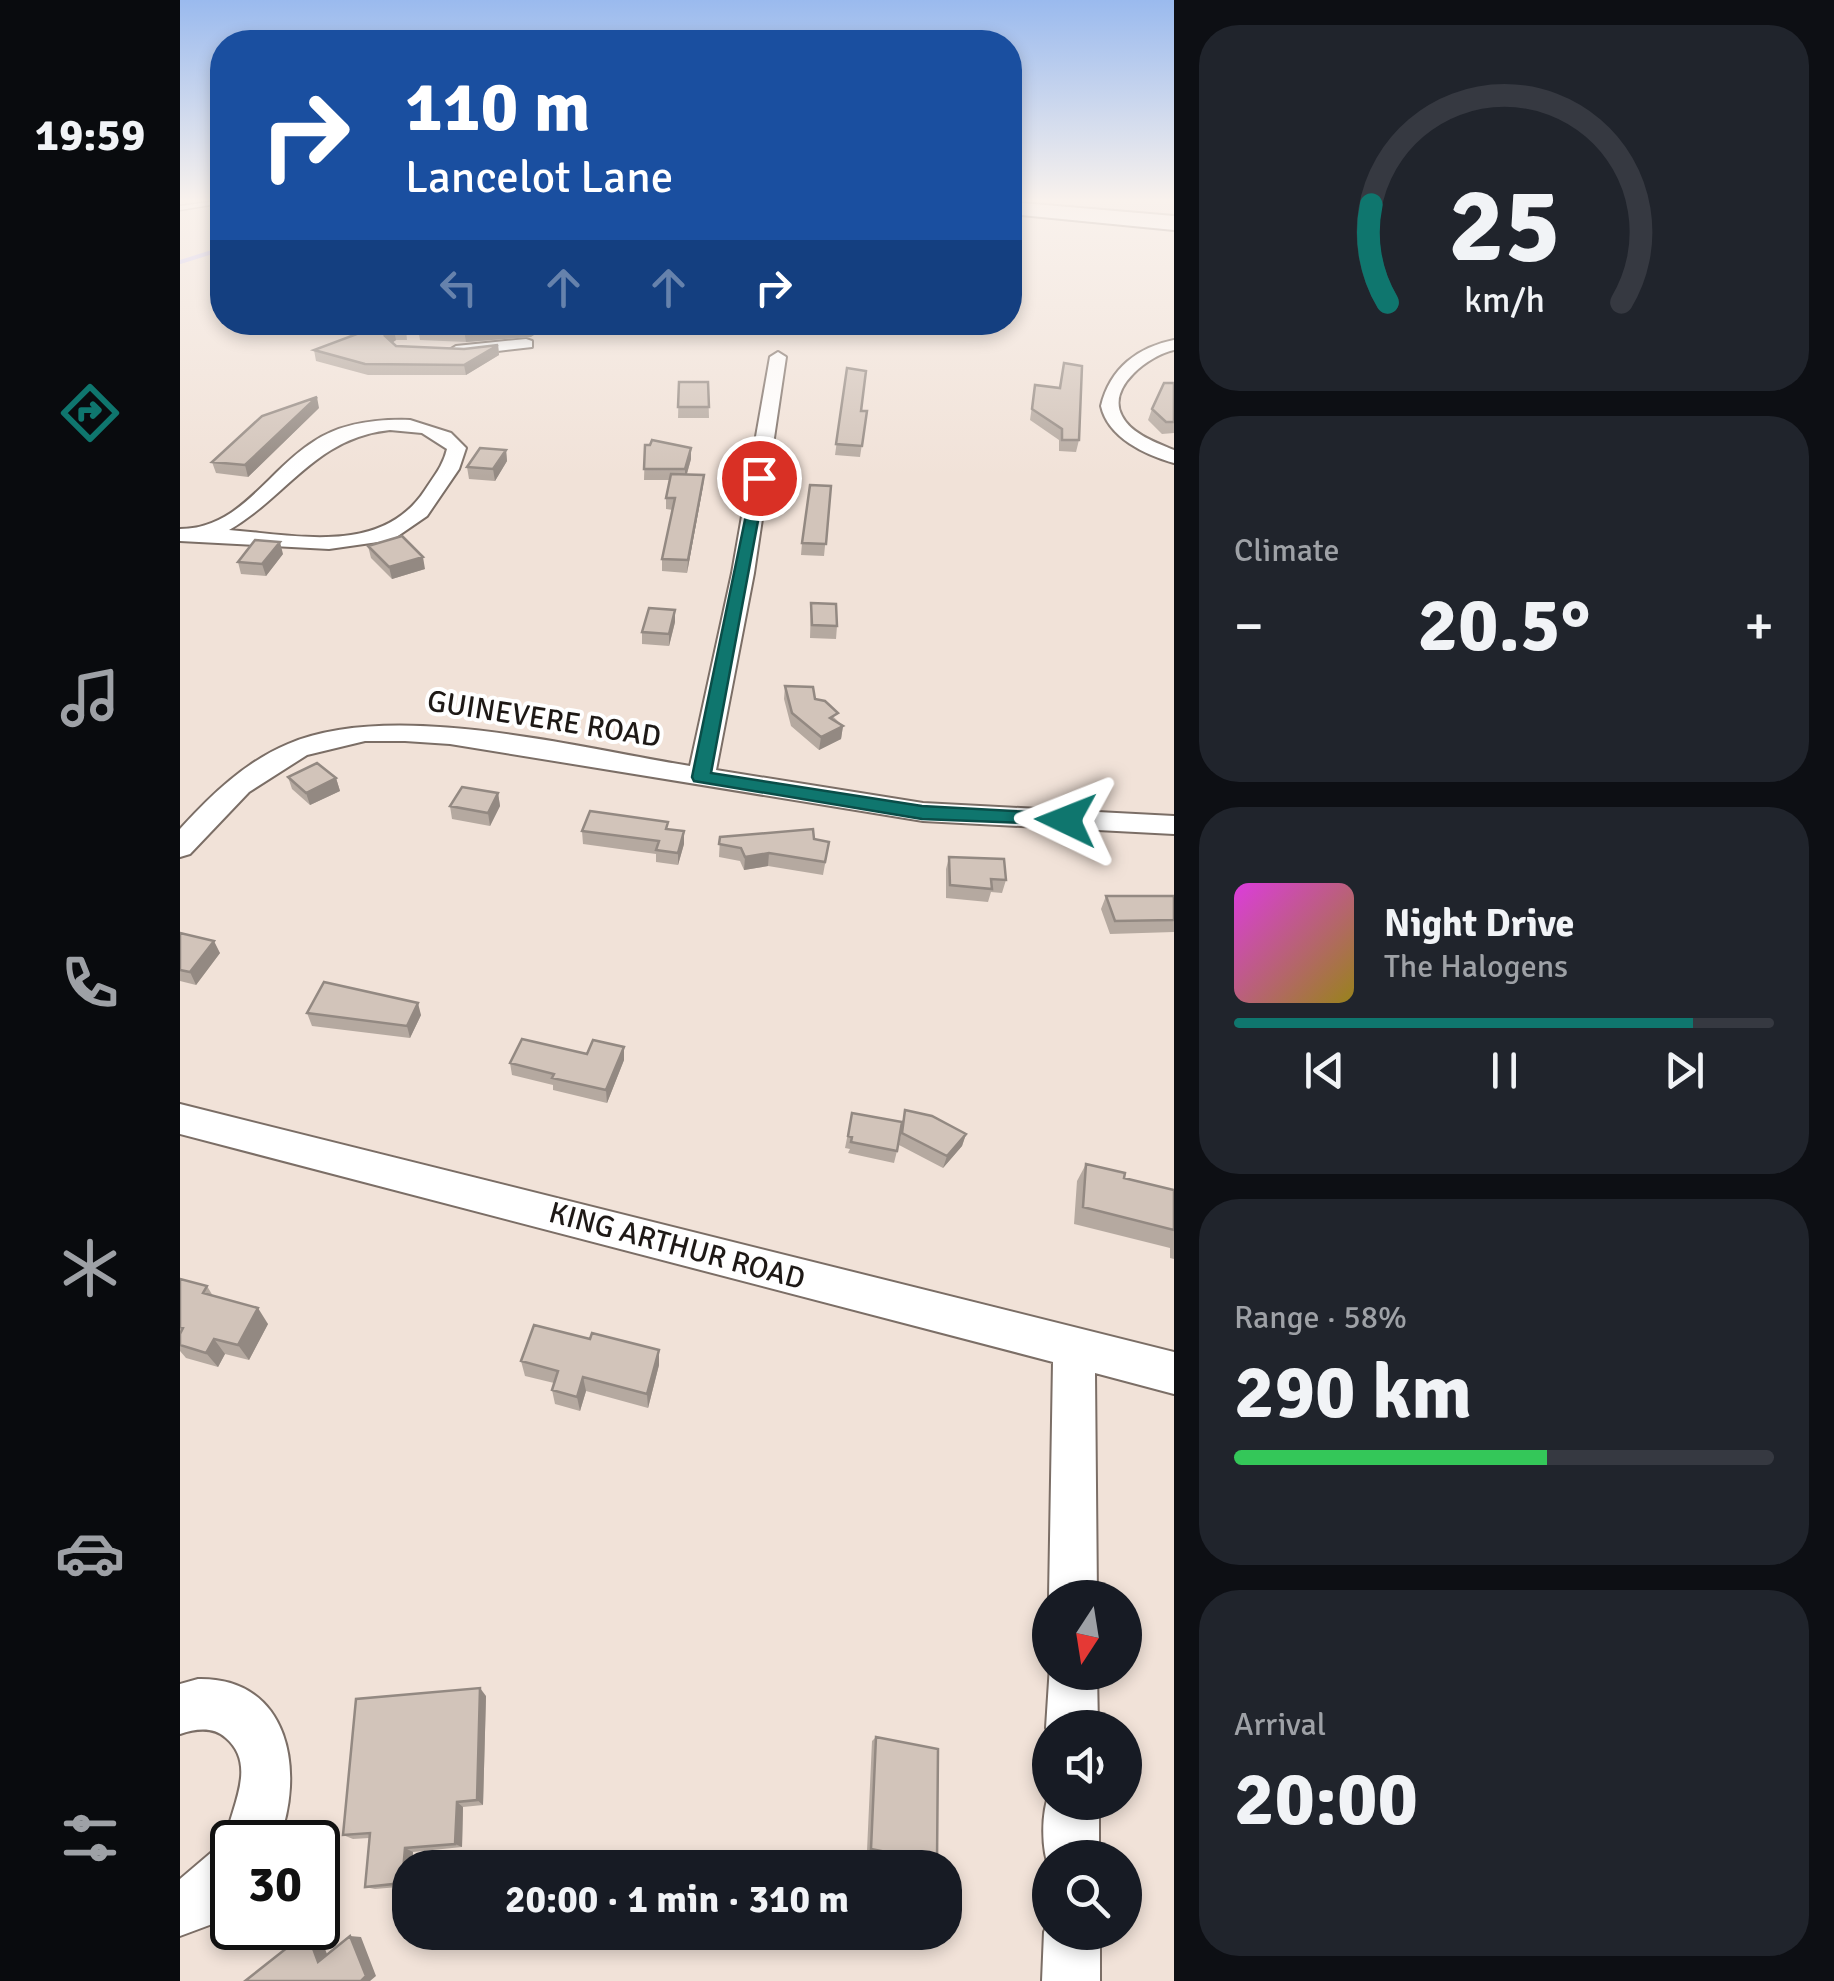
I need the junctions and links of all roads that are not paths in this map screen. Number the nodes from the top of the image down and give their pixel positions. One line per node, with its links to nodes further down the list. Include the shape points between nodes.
1 (526, 344): 3 (street)
2 (1174, 345): 5 (street, via 1144,355 1110,403 1121,428)
3 (430, 350)
4 (778, 357): 8 (street)
5 (1174, 457)
6 (208, 533): 6 (street, via 323,542 382,536 419,514 457,448 448,437 408,426 355,430 316,448 259,502); 7 (street)
7 (180, 534)
8 (701, 777): 9 (street, GUINEVERE ROAD, via 922,812); 10 (street, GUINEVERE ROAD, via 450,736 363,732 306,745 263,766)
9 (1174, 825)
10 (180, 847)
11 (180, 1119): 12 (street, KING ARTHUR ROAD)
12 (1074, 1348): 13 (street, KING ARTHUR ROAD); 14 (street)
13 (1174, 1373)
14 (1073, 1580)
15 (180, 1709): 16 (street, via 215,1704 255,1731 266,1756)
16 (261, 1820)
17 (210, 1890): 18 (street)
18 (180, 1908)
19 (1072, 1950): 20 (street)
20 (1071, 1981)

